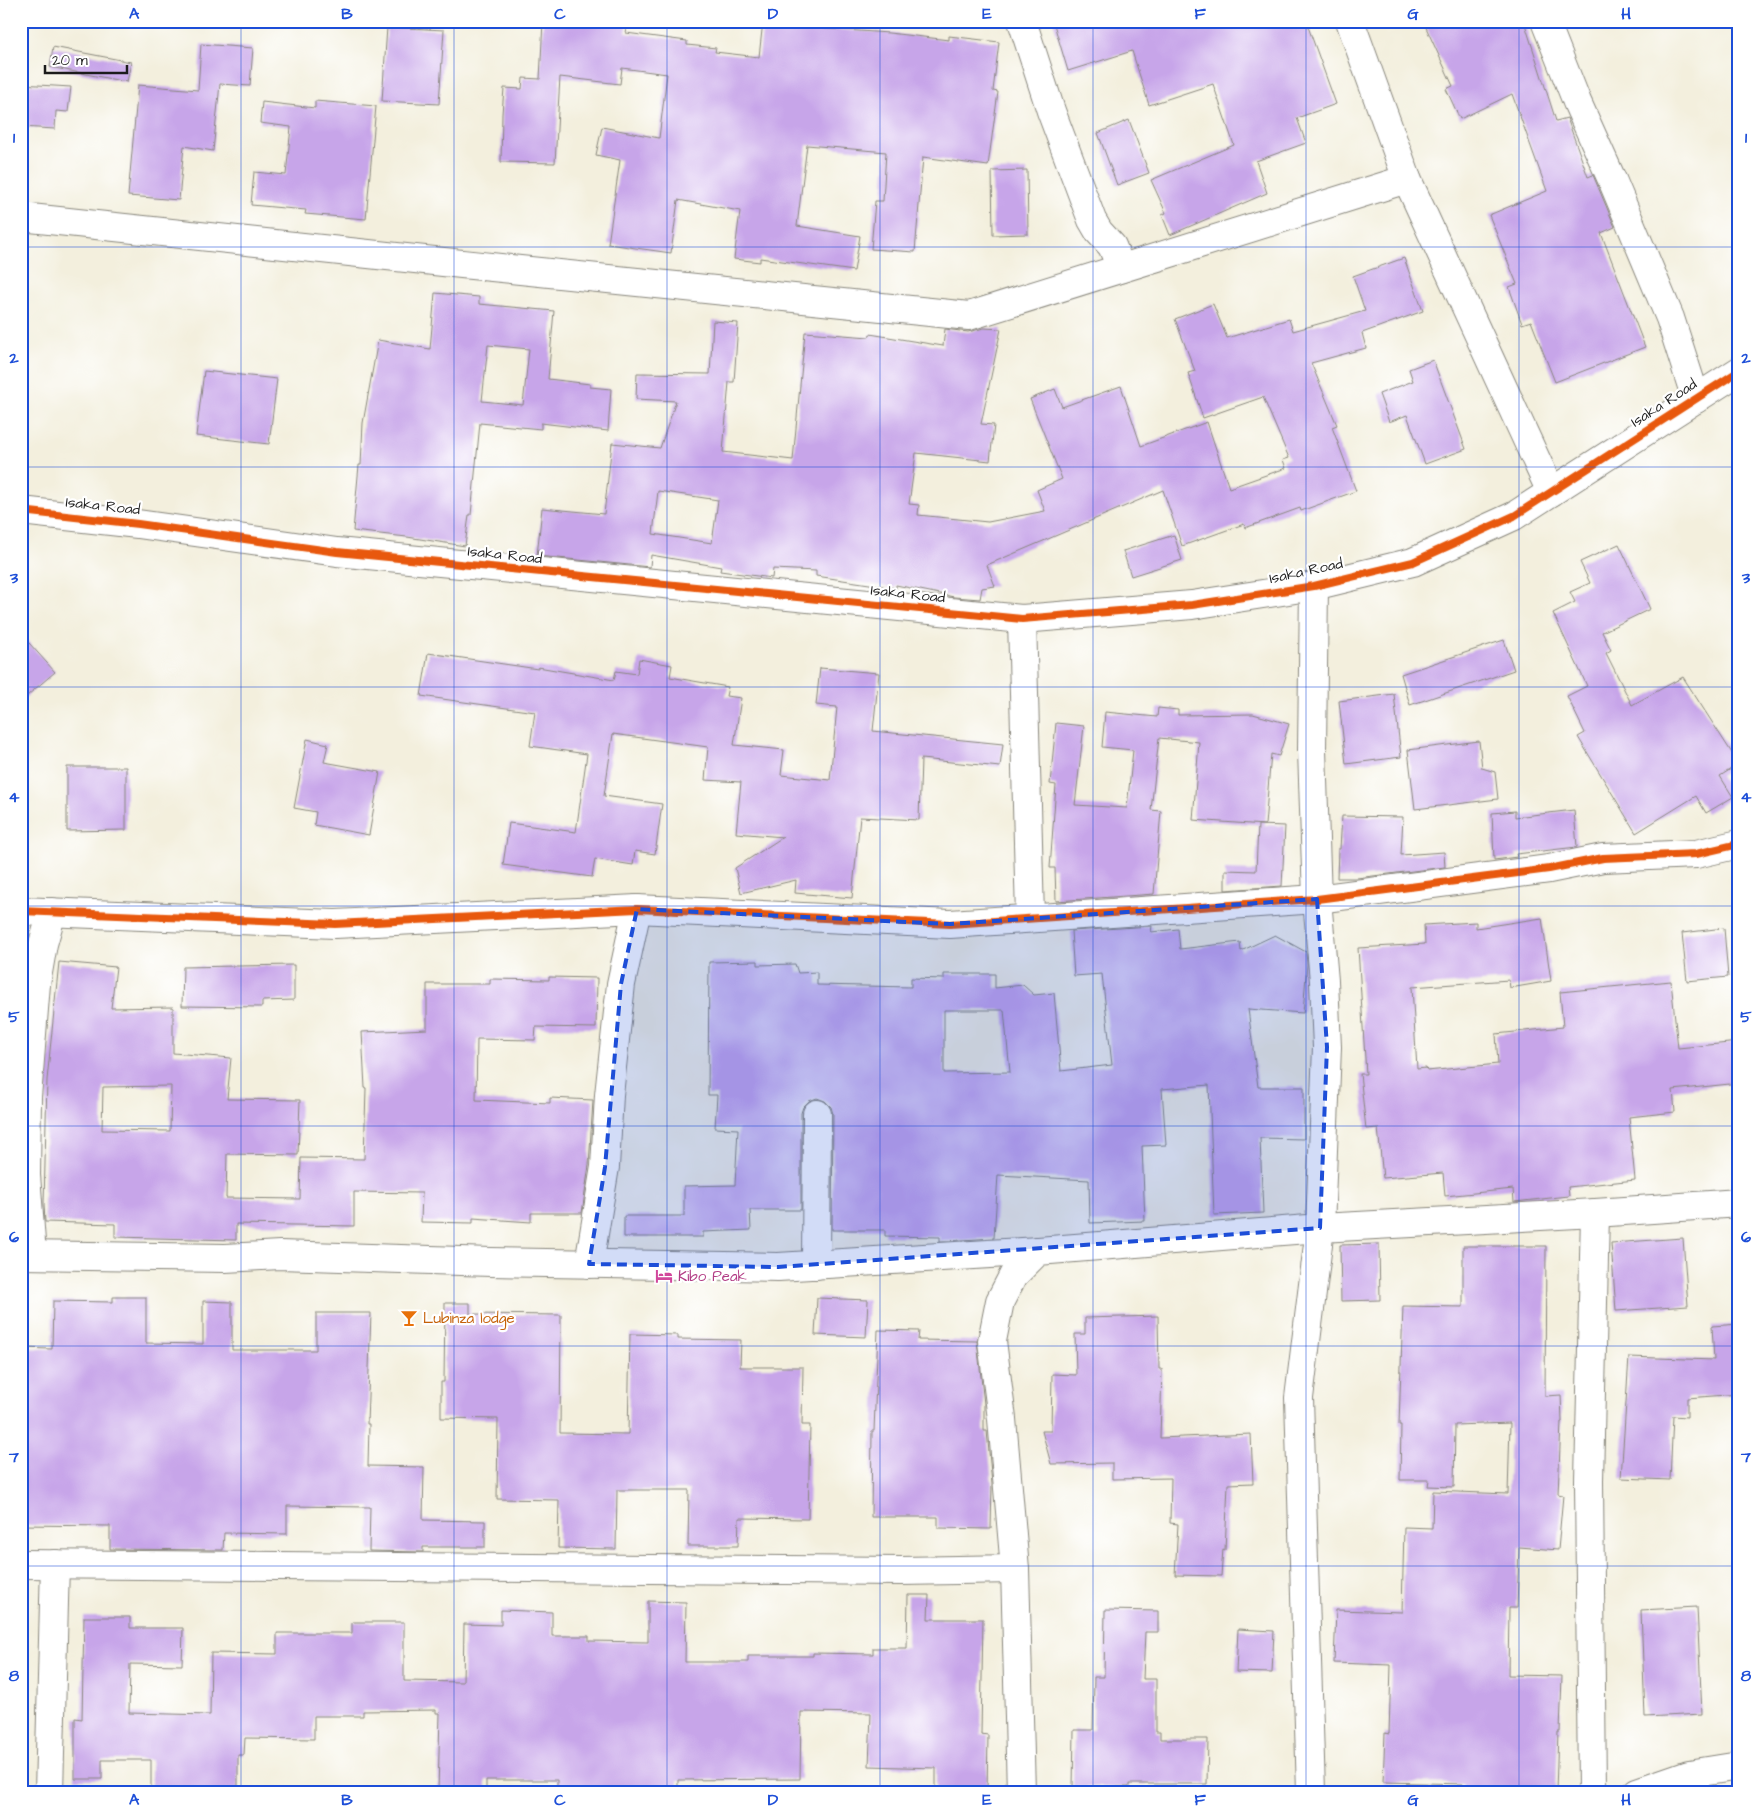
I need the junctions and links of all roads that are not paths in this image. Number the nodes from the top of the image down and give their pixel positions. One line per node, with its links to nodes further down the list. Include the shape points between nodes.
1 (1022, 21): 6 (street, via 1051,111 1092,220 1112,246)
2 (1350, 21): 4 (street)
3 (1545, 21): 8 (street, via 1670,318)
4 (1407, 179): 6 (street); 9 (street)
5 (21, 217): 6 (street, via 969,316)
6 (1121, 268)
7 (1739, 371): 8 (street, Isaka Road)
8 (1696, 399): 9 (street, Isaka Road)
9 (1551, 492): 11 (street, Isaka Road, via 1514,516 1413,562)
10 (21, 511): 12 (street, Isaka Road, via 337,552)
11 (1314, 586): 12 (street, Isaka Road, via 1192,605); 14 (street, via 1312,750)
12 (1022, 620): 18 (street)
13 (1739, 844): 14 (street, via 1696,854 1603,858 1549,869)
14 (1317, 899): 18 (street); 22 (street, via 1327,1047)
15 (637, 909): 17 (street, via 335,924); 18 (street, via 950,924); 25 (street, via 621,984 605,1167)
16 (21, 911): 17 (street)
17 (52, 912): 24 (street, via 36,984 27,1097)
18 (1030, 917)
19 (817, 1114): 26 (street)
20 (1739, 1203): 21 (street)
21 (1595, 1213): 22 (street); 34 (street, via 1590,1480)
22 (1320, 1228): 23 (street); 33 (street, via 1299,1398)
23 (1038, 1251): 26 (street); 29 (street, via 1013,1276 1000,1301 992,1341)
24 (27, 1255): 25 (street, via 280,1256)
25 (589, 1264): 26 (street)
26 (816, 1265)
27 (21, 1564): 28 (street)
28 (56, 1564): 29 (street, via 891,1571); 31 (street)
29 (1015, 1569): 32 (street)
30 (1739, 1766): 35 (street, via 1689,1774)
31 (49, 1792)
32 (1021, 1792)
33 (1310, 1792)
34 (1592, 1792)
35 (1637, 1792)

